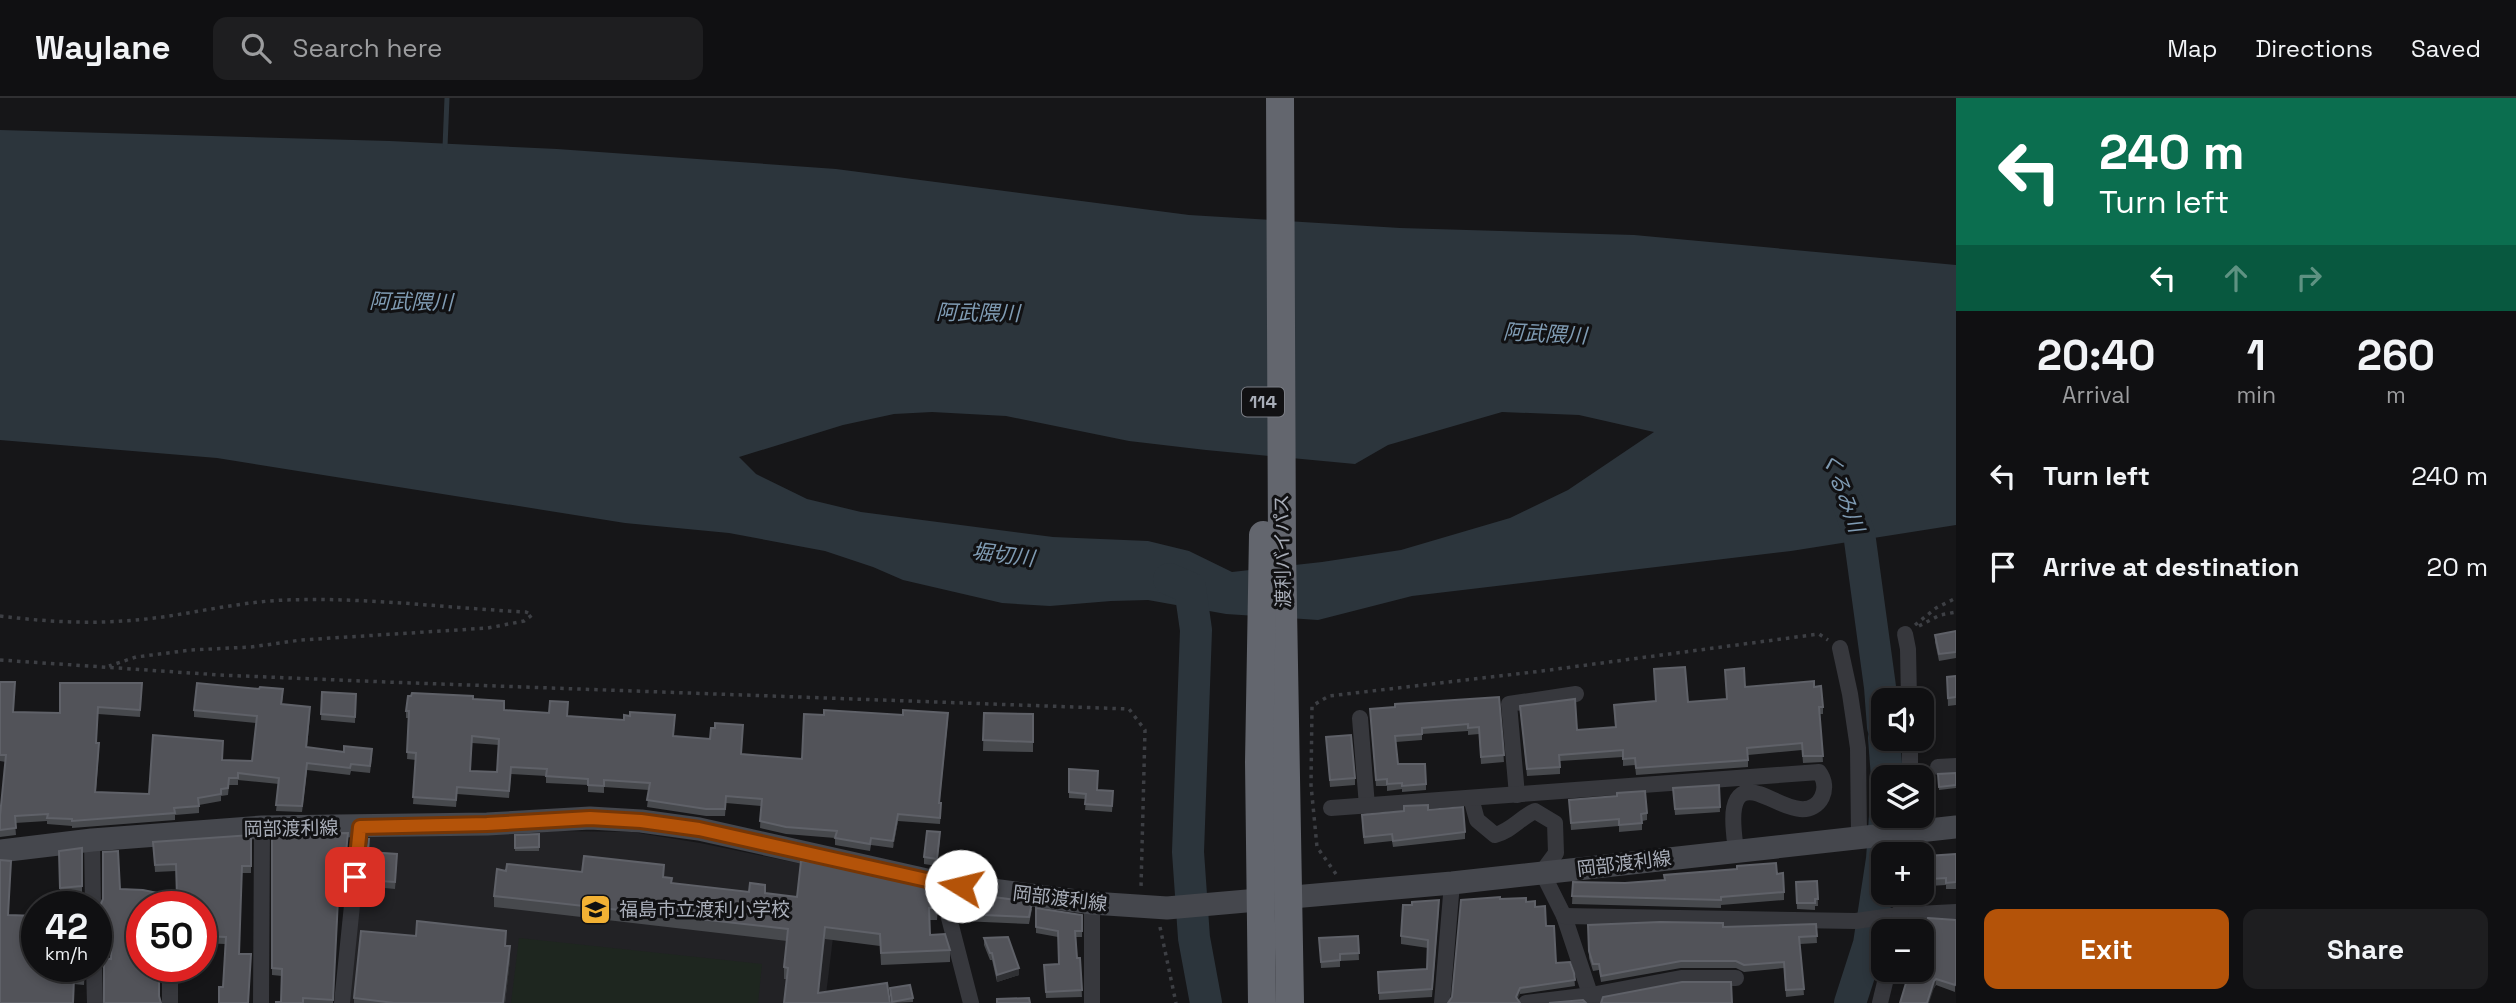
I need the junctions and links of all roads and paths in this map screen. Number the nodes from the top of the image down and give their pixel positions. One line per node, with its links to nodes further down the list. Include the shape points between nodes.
1 (1271, 107): 9 (highway, 渡利バイパス / 114, via 1281,492)
2 (1956, 598): 5 (path)
3 (1956, 612): 5 (path, via 1940,615)
4 (0, 616): 8 (path, via 123,621 239,603 351,599 531,615 524,621 488,628 191,650 136,657)
5 (1905, 634): 10 (street)
6 (1840, 648): 23 (street, via 1858,748)
7 (0, 660): 8 (path)
8 (107, 667): 34 (path, via 544,689 1129,709 1144,730)
9 (1273, 684): 31 (highway, 渡利バイパス / 114); 32 (highway, 渡利バイパス / 114)
10 (1909, 688)
11 (1576, 694): 15 (street, via 1509,704)
12 (1360, 718): 17 (street)
13 (1956, 766): 14 (street)
14 (1938, 767)
15 (1517, 794): 16 (street); 25 (street, via 1819,772 1825,791 1810,807 1800,809 1755,792 1743,794 1732,816)
16 (1471, 798): 17 (street); 27 (street, via 1477,820 1495,835 1535,811 1555,823 1556,853)
17 (1367, 806): 18 (street)
18 (1331, 808)
19 (262, 827): 20 (main road, 岡部渡利線); 24 (main road, 岡部渡利線); 46 (street)
20 (360, 827): 28 (main road, 岡部渡利線, via 590,818 641,821 699,829); 47 (street)
21 (1956, 827): 22 (main road, 岡部渡利線)
22 (1910, 834): 23 (main road, 岡部渡利線)
23 (1862, 836): 25 (main road, 岡部渡利線)
24 (92, 840): 26 (main road, 岡部渡利線); 30 (street)
25 (1736, 850): 27 (main road, 岡部渡利線)
26 (0, 851)
27 (1542, 873): 29 (main road, 岡部渡利線); 36 (street)
28 (940, 883): 33 (main road, 岡部渡利線); 48 (street)
29 (1452, 883): 31 (main road, 岡部渡利線); 53 (street)
30 (93, 891)
31 (1289, 898): 32 (main road, 岡部渡利線); 52 (highway, 渡利バイパス / 114)
32 (1261, 901): 34 (main road, 岡部渡利線); 51 (highway, 渡利バイパス / 114)
33 (1092, 903): 34 (main road, 岡部渡利線); 49 (street)
34 (1154, 907): 50 (path)
35 (1956, 912): 37 (street)
36 (1564, 916): 38 (street); 43 (street)
37 (1911, 919)
38 (1871, 921)
39 (1736, 978): 43 (street, via 1681,978)
40 (94, 982): 44 (street)
41 (170, 982): 45 (street)
42 (1885, 982): 55 (street)
43 (1592, 999): 54 (street)
44 (95, 1003)
45 (170, 1003)
46 (261, 1003)
47 (342, 1003)
48 (971, 1003)
49 (1091, 1003)
50 (1176, 1003)
51 (1262, 1003)
52 (1290, 1003)
53 (1442, 1003)
54 (1526, 1003)
55 (1880, 1003)

